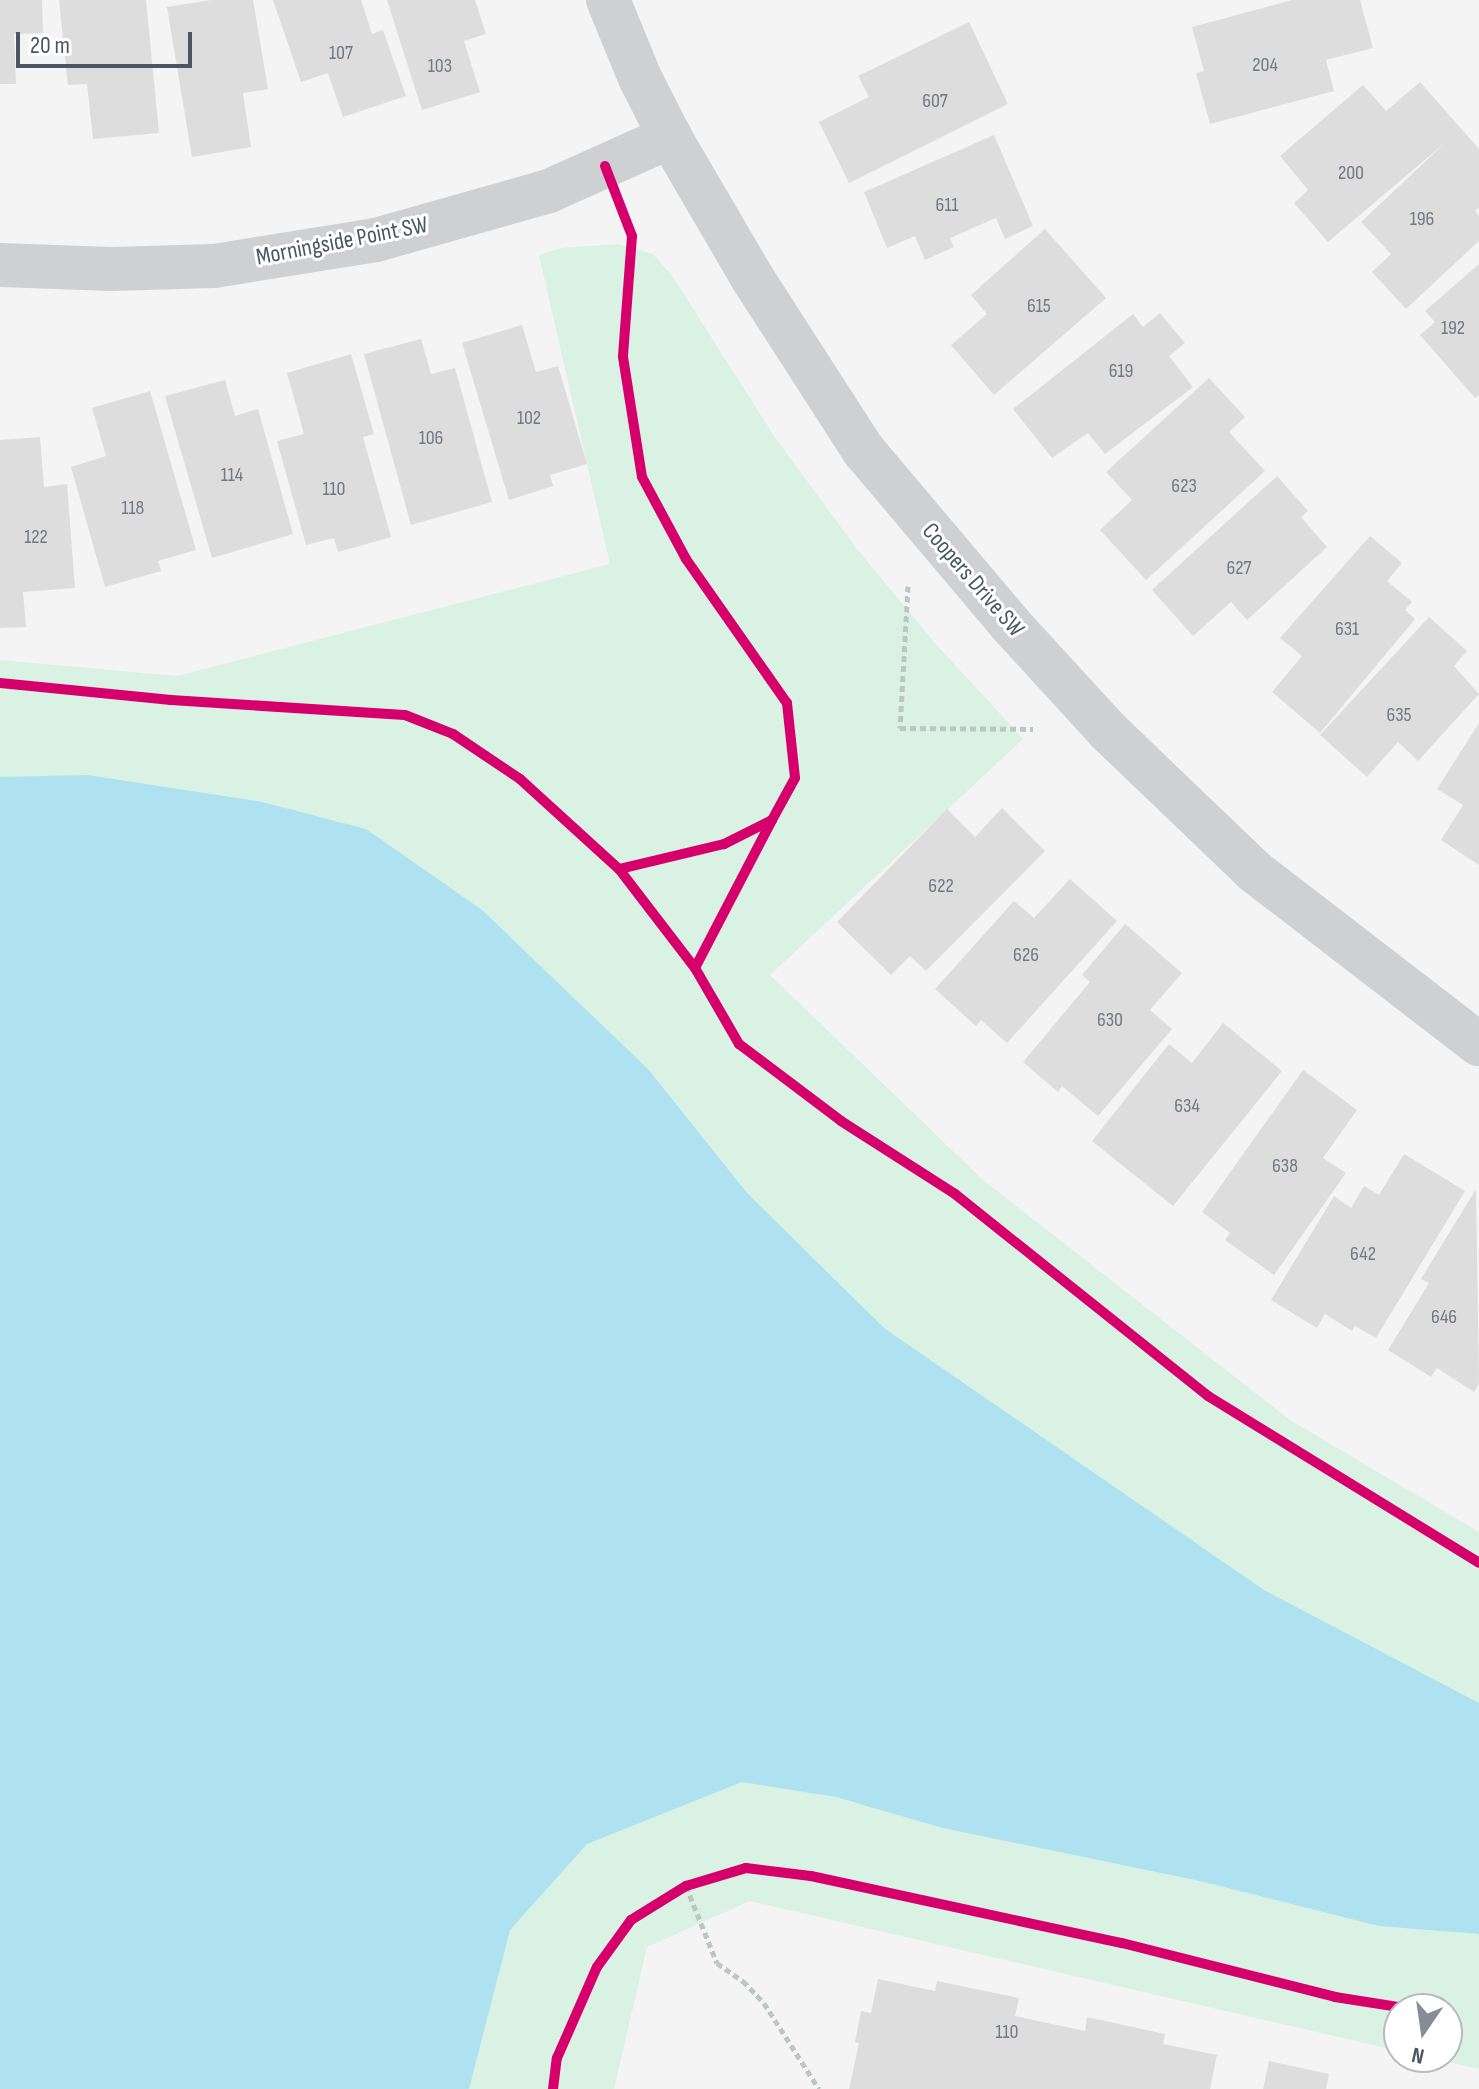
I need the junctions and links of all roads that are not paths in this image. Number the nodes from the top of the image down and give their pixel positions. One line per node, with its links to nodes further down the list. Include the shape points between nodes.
1 (608, 0): 2 (street, Coopers Drive SW)
2 (670, 137): 3 (street, Morningside Point SW, via 549,191 376,240 214,266); 4 (street, Coopers Drive SW, via 753,279 864,451 1107,730 1254,871)
3 (0, 265)
4 (1479, 1044)

